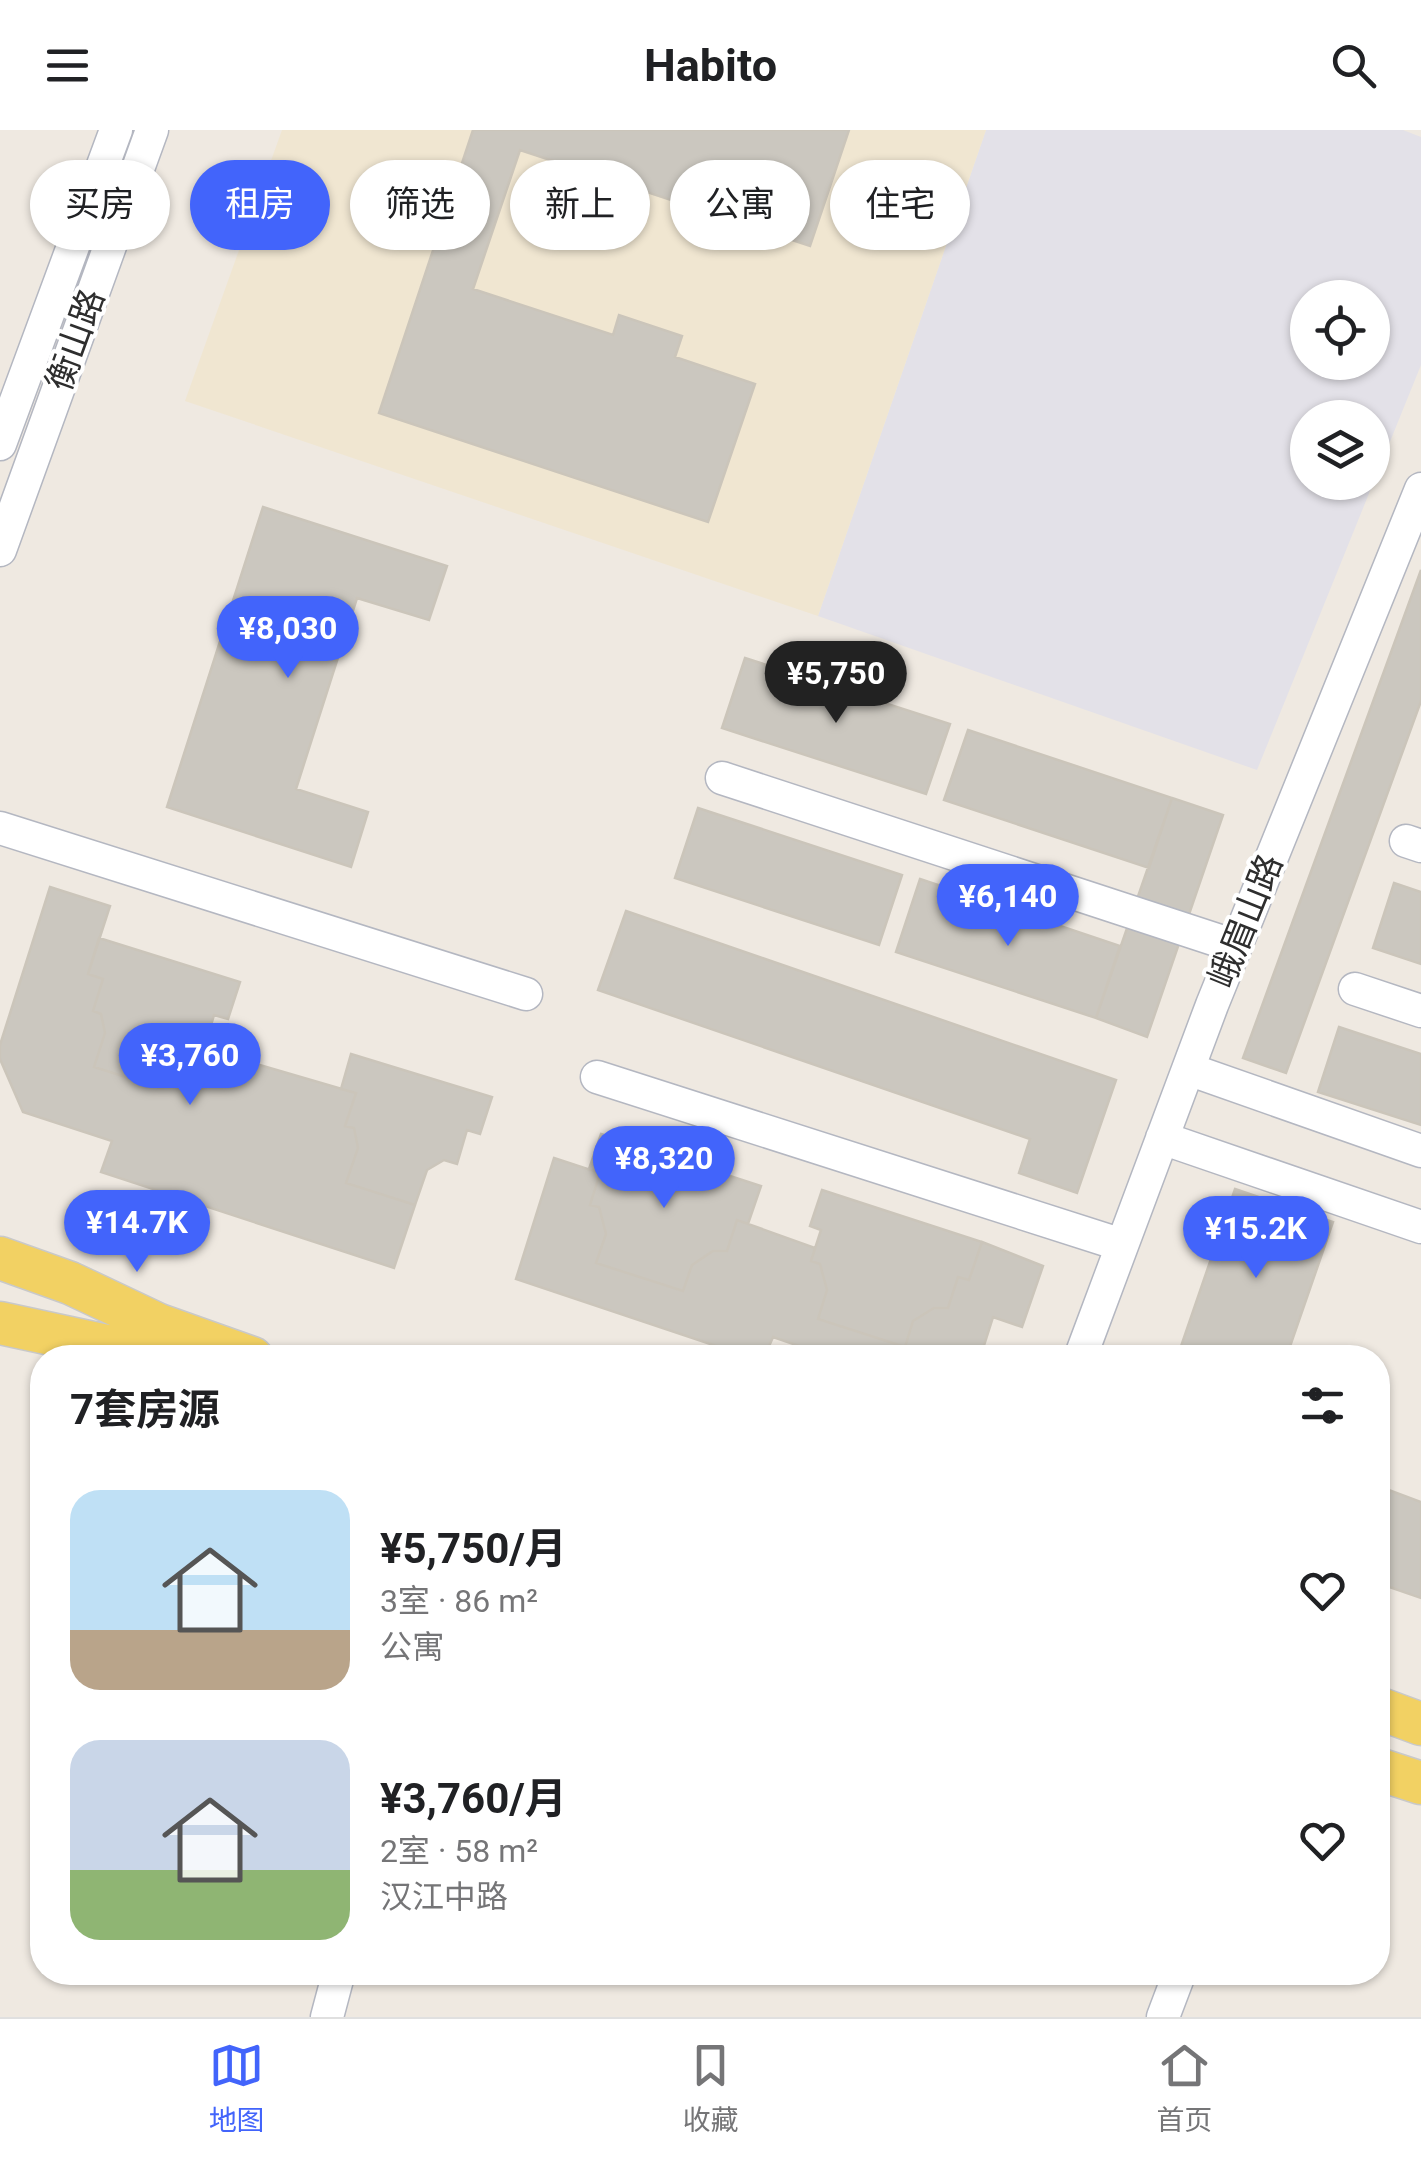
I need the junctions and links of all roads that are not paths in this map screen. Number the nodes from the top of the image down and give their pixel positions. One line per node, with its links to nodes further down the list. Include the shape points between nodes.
1 (116, 130): 3 (street, 衡山路)
2 (152, 130): 5 (street, 衡山路)
3 (0, 444)
4 (1421, 489): 8 (street, 峨眉山路)
5 (0, 550)
6 (722, 778): 8 (street)
7 (0, 828): 10 (street)
8 (1236, 946): 12 (street, 峨眉山路)
9 (1354, 989): 11 (street)
10 (526, 994)
11 (1421, 1012)
12 (1188, 1069): 14 (street, 峨眉山路); 15 (street)
13 (597, 1076): 17 (street)
14 (1162, 1138): 16 (street); 17 (street, 峨眉山路)
15 (1421, 1151)
16 (1421, 1227)
17 (1122, 1244): 22 (street, 峨眉山路)
18 (0, 1258): 21 (main road)
19 (0, 1323): 20 (main road)
20 (102, 1345)
21 (215, 1345)
22 (1085, 1345)
23 (1390, 1712): 24 (main road)
24 (1421, 1724)
25 (1390, 1773): 26 (main road)
26 (1421, 1784)
27 (336, 1985): 29 (street)
28 (1175, 1985): 30 (street)
29 (327, 2017)
30 (1163, 2017)

